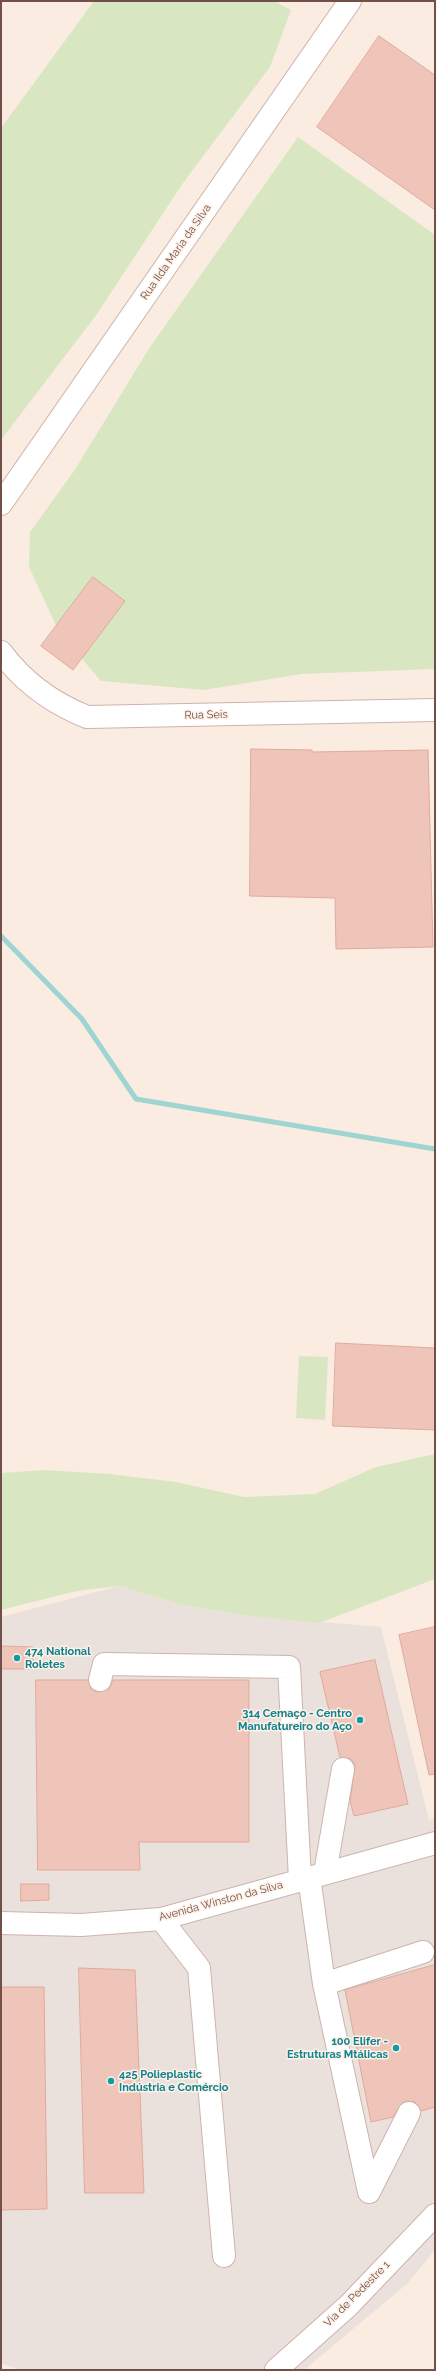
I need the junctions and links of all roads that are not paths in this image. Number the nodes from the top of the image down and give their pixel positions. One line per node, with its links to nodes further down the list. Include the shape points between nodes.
1 (350, 1): 2 (street, Rua Ilda Maria da Silva)
2 (1, 504)
3 (1, 652): 4 (street, Rua Seis, via 30,685 60,705 87,717)
4 (435, 710)
5 (100, 1680): 8 (street, via 104,1664 289,1667)
6 (343, 1769): 8 (street)
7 (435, 1843): 8 (street, Avenida Winston da Silva)
8 (311, 1876): 9 (street, Avenida Winston da Silva); 12 (street)
9 (161, 1919): 10 (street, Avenida Winston da Silva, via 81,1926); 15 (street, via 199,1968)
10 (1, 1923)
11 (423, 1952): 12 (street)
12 (324, 1984): 13 (street, via 369,2192)
13 (409, 2113)
14 (435, 2214): 16 (street, Via de Pedestre 1, via 348,2306)
15 (224, 2256)
16 (276, 2370)

